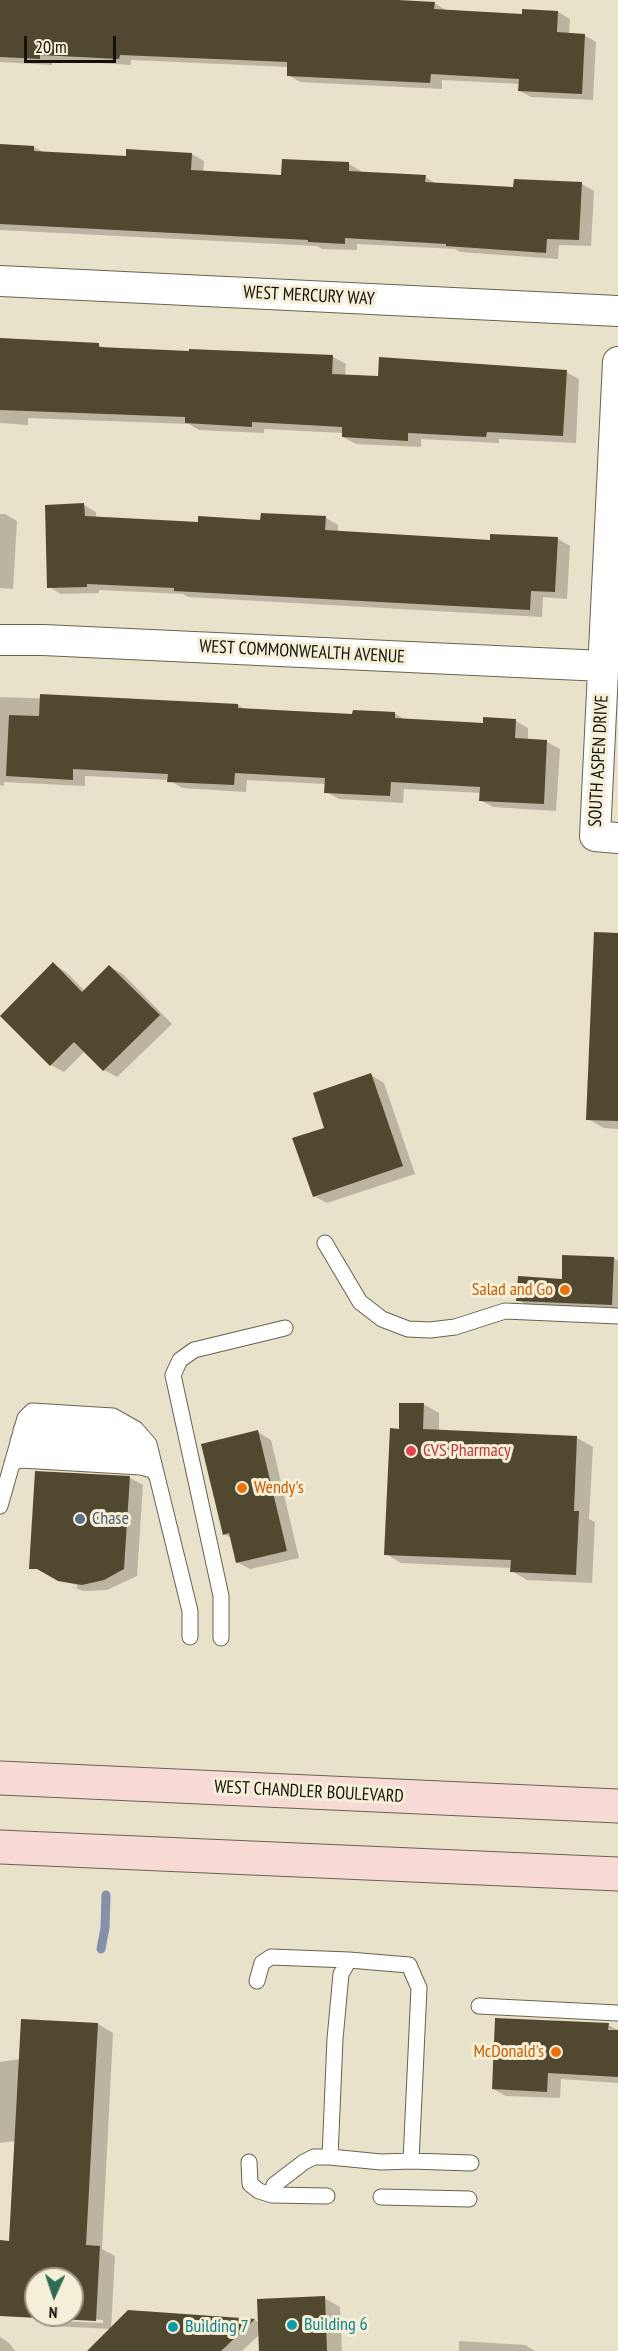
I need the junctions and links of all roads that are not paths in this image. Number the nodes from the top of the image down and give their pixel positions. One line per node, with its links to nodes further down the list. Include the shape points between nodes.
1 (0, 280): 2 (street, WEST MERCURY WAY)
2 (618, 311)
3 (618, 362): 5 (street, SOUTH ASPEN DRIVE)
4 (0, 640): 5 (street, WEST COMMONWEALTH AVENUE)
5 (603, 666): 6 (street, SOUTH ASPEN DRIVE)
6 (607, 837)
7 (325, 1243): 8 (lane, via 360,1302 382,1319 408,1329 455,1326 505,1311)
8 (618, 1316)
9 (285, 1328): 14 (lane, via 194,1350 180,1360 173,1375 222,1596)
10 (16, 1447): 11 (lane, via 28,1436 113,1440 131,1443); 11 (lane, via 21,1460 152,1470); 11 (lane, via 25,1418 32,1411 113,1416 141,1434 149,1444); 12 (lane)
11 (154, 1464): 13 (lane, via 190,1611)
12 (0, 1506)
13 (190, 1637)
14 (221, 1638)
15 (0, 1778): 16 (main road, WEST CHANDLER BOULEVARD)
16 (618, 1806)
17 (0, 1846): 18 (main road)
18 (618, 1874)
19 (349, 1960): 20 (lane, via 271,1957 262,1963); 23 (lane, via 341,1974); 24 (lane, via 409,1965 419,1988)
20 (257, 1981)
21 (478, 2006): 22 (lane)
22 (618, 2013)
23 (330, 2157): 24 (lane, via 370,2162); 27 (lane, via 303,2162 274,2185)
24 (411, 2161): 26 (lane)
25 (249, 2162): 27 (lane, via 250,2184)
26 (471, 2163)
27 (272, 2195): 28 (lane)
28 (327, 2196)
29 (381, 2197): 30 (lane)
30 (469, 2199)

